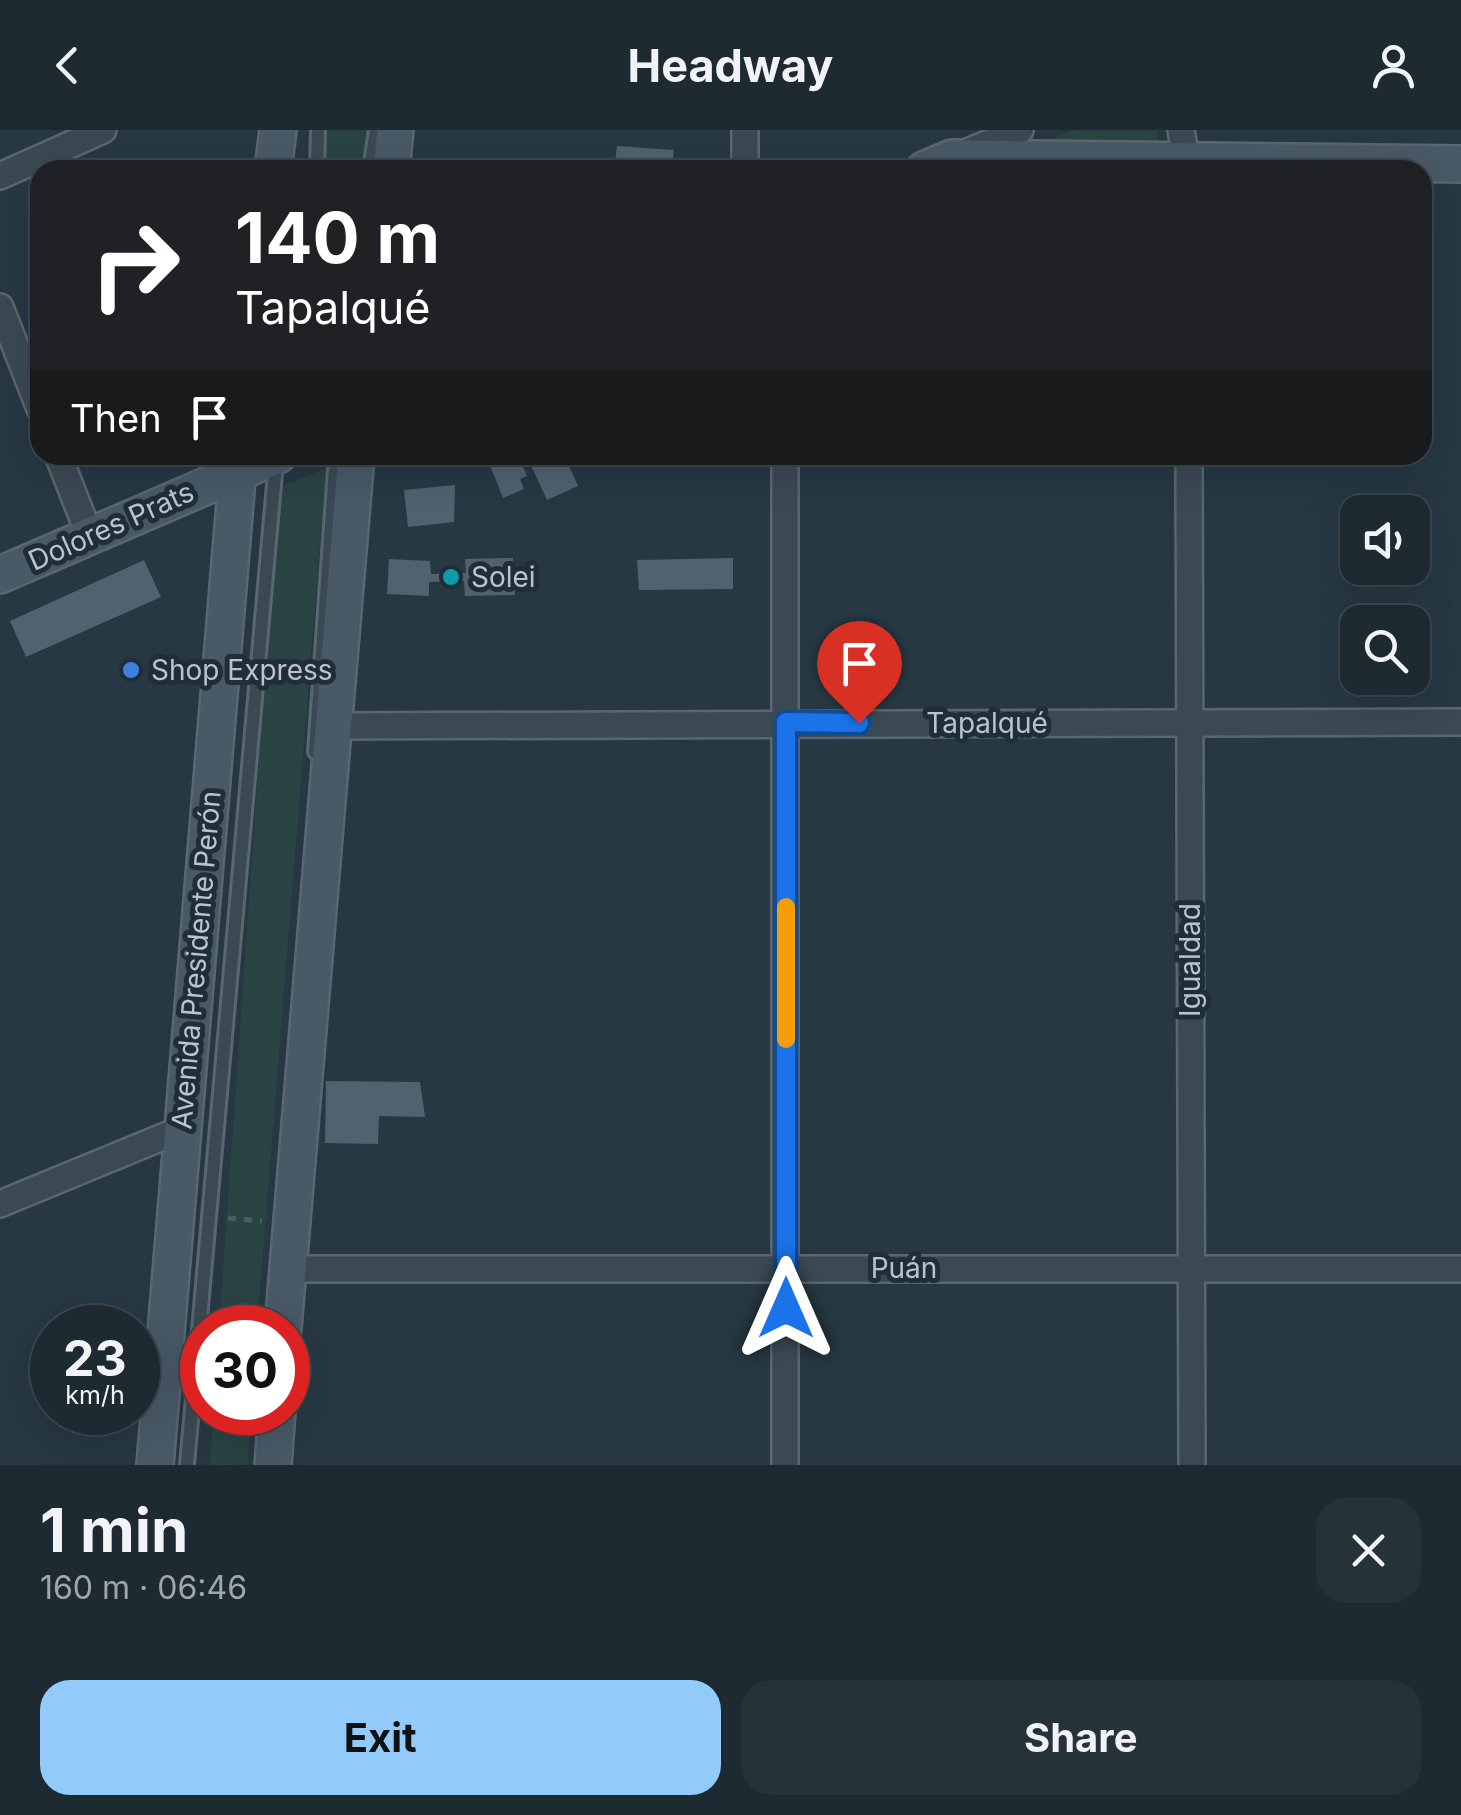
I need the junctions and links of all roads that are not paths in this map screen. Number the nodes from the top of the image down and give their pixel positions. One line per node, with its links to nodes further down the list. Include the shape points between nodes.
1 (103, 130): 9 (street)
2 (278, 130): 10 (main road)
3 (318, 130): 11 (lane)
4 (376, 130): 12 (lane)
5 (396, 130): 13 (main road)
6 (745, 130): 14 (street)
7 (1020, 130): 15 (street)
8 (1186, 154): 16 (main road); 17 (main road)
9 (36, 160)
10 (274, 160)
11 (317, 160)
12 (372, 160)
13 (392, 160)
14 (744, 160)
15 (948, 160)
16 (1037, 160)
17 (1351, 160)
18 (30, 163): 21 (street)
19 (1432, 163): 20 (main road)
20 (1461, 164)
21 (0, 176)
22 (0, 307): 23 (street)
23 (30, 384)
24 (62, 465): 32 (street)
25 (234, 465): 32 (main road, Dolores Prats)
26 (238, 465): 38 (main road, Avenida Presidente Perón)
27 (276, 465): 49 (lane)
28 (335, 465): 44 (lane)
29 (355, 465): 37 (main road)
30 (786, 465): 34 (street)
31 (1188, 465): 36 (street, Igualdad)
32 (88, 534): 33 (main road, Dolores Prats)
33 (0, 575)
34 (786, 722): 36 (street, Tapalqué); 37 (street, Tapalqué); 40 (street)
35 (1461, 722): 36 (street, Tapalqué)
36 (1189, 723): 41 (street, Igualdad)
37 (333, 726): 42 (main road)
38 (182, 1129): 39 (street); 48 (main road, Avenida Presidente Perón)
39 (0, 1204)
40 (786, 1268): 41 (street, Puán); 42 (street, Puán); 52 (street)
41 (1192, 1268): 43 (street, Puán); 53 (street, Igualdad)
42 (288, 1269): 45 (main road)
43 (1461, 1269)
44 (274, 1305)
45 (285, 1305)
46 (262, 1435): 50 (lane)
47 (275, 1435): 51 (main road)
48 (155, 1465)
49 (187, 1465)
50 (260, 1465)
51 (273, 1465)
52 (785, 1465)
53 (1192, 1465)

